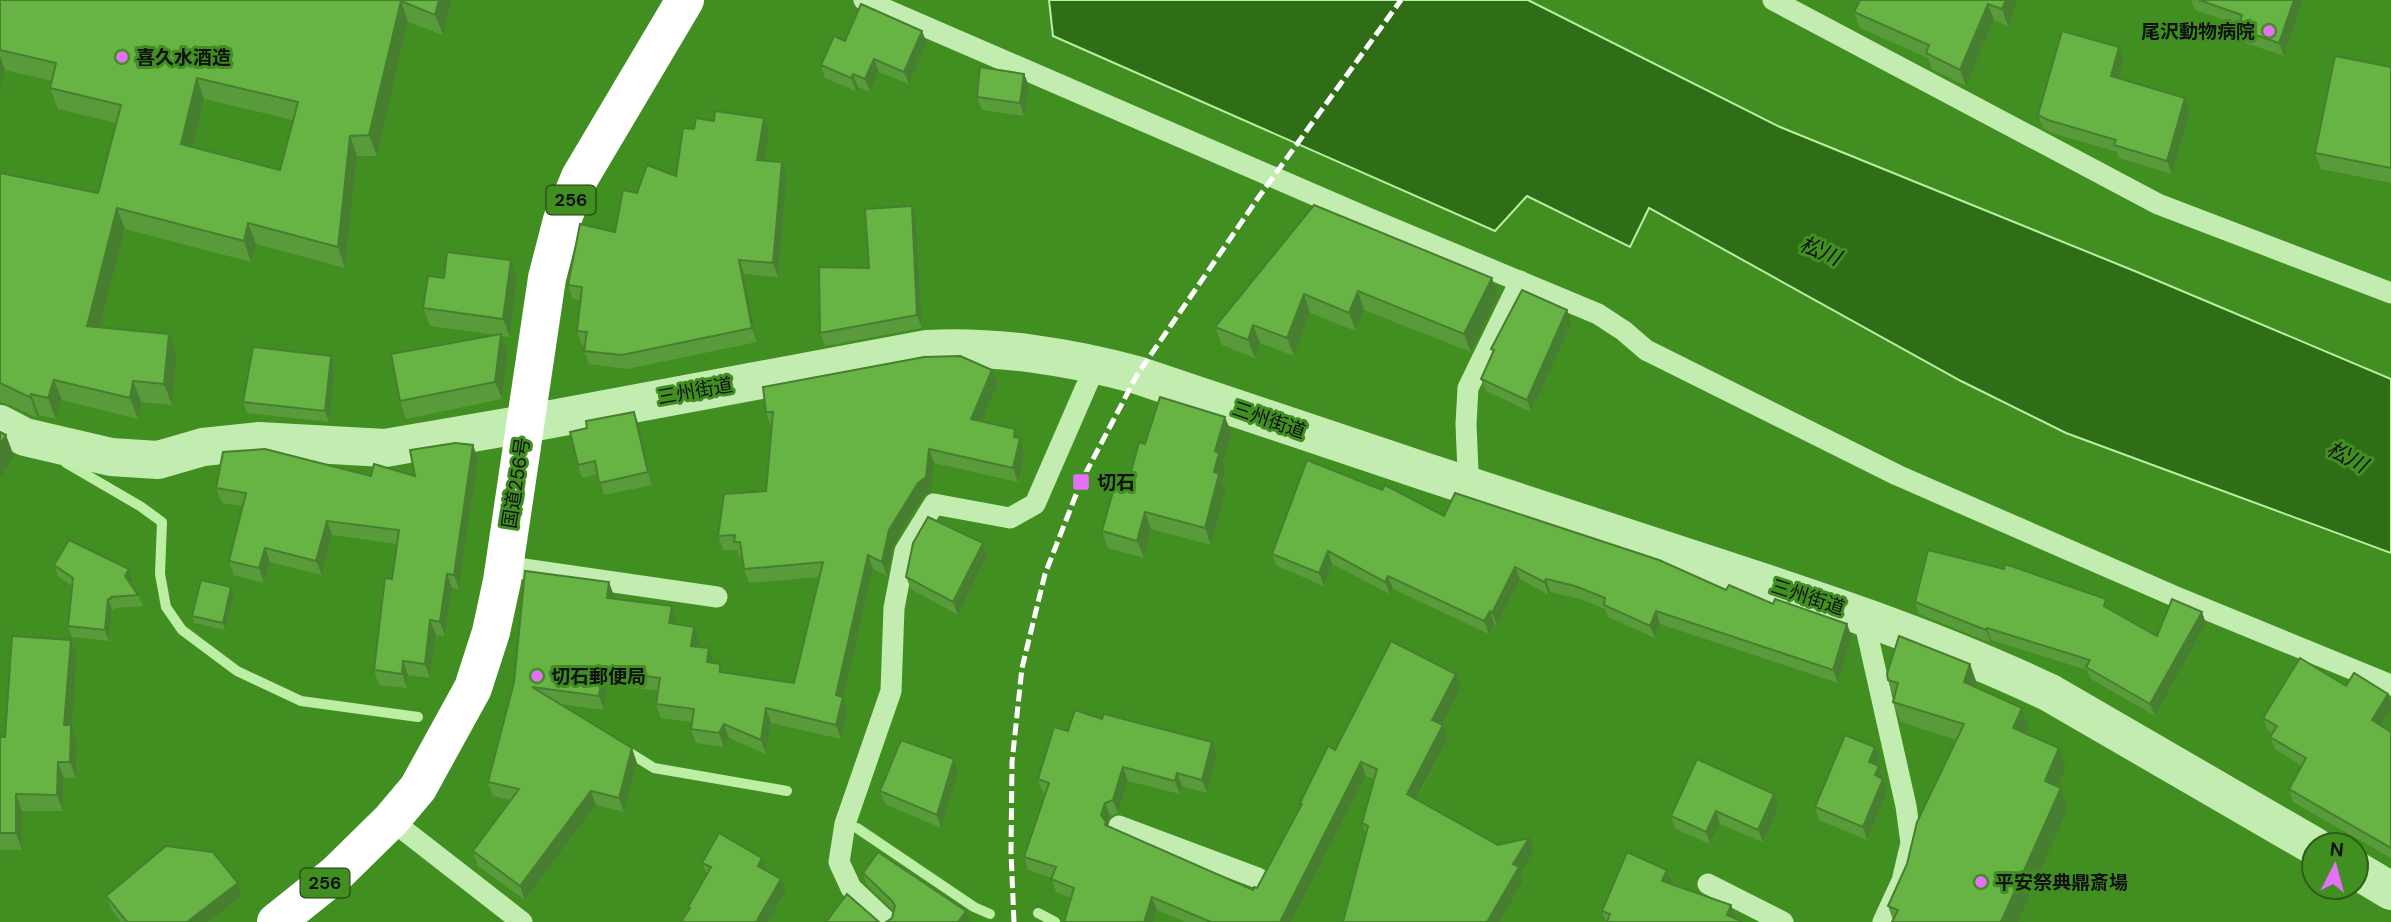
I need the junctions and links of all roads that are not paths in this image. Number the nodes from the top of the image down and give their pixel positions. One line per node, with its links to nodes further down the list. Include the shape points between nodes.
1 (685, 0): 8 (highway, 国道256号 / 256, via 580,177 562,220 547,278)
2 (864, 0): 4 (lane)
3 (1773, 0): 5 (lane, via 2158,205)
4 (1520, 281): 9 (lane, via 1468,388); 13 (lane, via 1598,314 1646,350 1897,474)
5 (2391, 293)
6 (1096, 364): 8 (street, 三州街道, via 958,347 927,349); 9 (street, 三州街道); 23 (lane, via 1035,504 1010,517 934,504 905,551 894,608 891,691 845,824 839,862 851,888)
7 (0, 424): 8 (street, 三州街道, via 25,437 111,457 158,460 203,447 259,440 385,447)
8 (525, 424): 10 (highway, 国道256号 / 256)
9 (1464, 485): 12 (street, 三州街道)
10 (504, 566): 11 (lane); 14 (highway, 国道256号 / 256, via 491,632 473,688 418,788)
11 (717, 597)
12 (1863, 615): 16 (street, 三州街道, via 2050,693); 25 (lane, via 1906,806 1910,843 1902,881)
13 (2391, 685)
14 (391, 820): 21 (highway, 国道256号 / 256, via 336,874); 22 (lane)
15 (1119, 826): 17 (lane)
16 (2300, 838)
17 (1258, 878)
18 (2370, 878): 20 (street)
19 (1708, 884): 24 (lane)
20 (2391, 891)
21 (276, 922)
22 (522, 922)
23 (887, 922)
24 (1783, 922)
25 (1884, 922)

